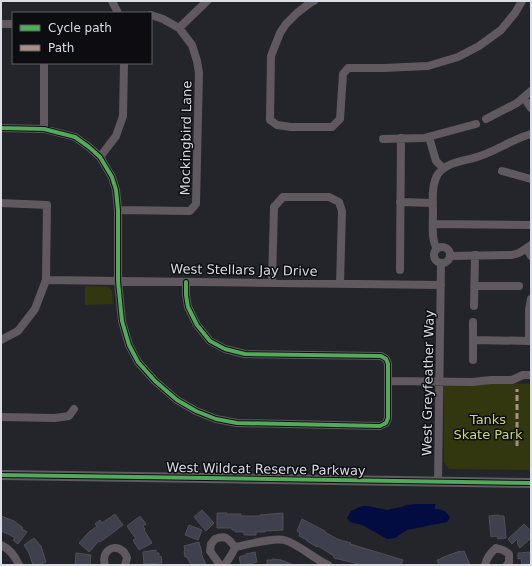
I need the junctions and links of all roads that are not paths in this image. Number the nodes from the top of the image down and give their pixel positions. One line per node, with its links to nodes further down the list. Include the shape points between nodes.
1 (112, 1): 5 (street)
2 (207, 1): 9 (street)
3 (314, 1): 4 (street, via 286,24 271,56 270,120 278,126 332,127 340,119 342,74 348,68 428,66 458,58 501,30)
4 (522, 1)
5 (118, 12)
6 (152, 15): 9 (street, Mockingbird Lane)
7 (1, 24): 8 (street)
8 (12, 24)
9 (179, 28): 30 (street, Mockingbird Lane, via 192,45 199,73 196,204 190,211)
10 (44, 64): 18 (street)
11 (124, 64): 23 (street, via 123,116 116,136)
12 (531, 91): 13 (street)
13 (524, 98): 14 (street); 15 (street)
14 (531, 108)
15 (486, 119)
16 (476, 124): 20 (street)
17 (1, 128): 18 (street)
18 (44, 129): 23 (street, via 75,137)
19 (531, 134): 24 (street, via 496,150)
20 (429, 137): 22 (street); 24 (street, via 436,161)
21 (383, 138): 22 (street)
22 (401, 138): 27 (street)
23 (100, 157): 30 (street, via 112,177)
24 (443, 168): 29 (street, via 434,184)
25 (502, 170): 26 (street)
26 (531, 179)
27 (400, 202): 29 (street); 39 (street)
28 (1, 203): 40 (street, via 47,205)
29 (434, 203): 31 (street)
30 (118, 210): 41 (street)
31 (433, 224): 32 (street); 34 (street, via 433,240)
32 (531, 225)
33 (529, 247): 36 (street, via 512,255); 37 (street)
34 (438, 249): 35 (street, via 448,250); 38 (street, via 435,258)
35 (450, 256): 36 (street); 38 (street)
36 (475, 256): 46 (street)
37 (531, 256)
38 (442, 263): 45 (street, West Greyfeather Way)
39 (400, 270)
40 (46, 280): 41 (street, West Stellars Jay Drive); 51 (street, via 36,310 18,331)
41 (118, 281): 42 (street, West Stellars Jay Drive); 56 (street, via 122,321 129,345 138,362 177,400 216,419 237,423 380,426 386,423 388,418)
42 (186, 282): 43 (street, West Stellars Jay Drive); 56 (street, via 188,307 197,325 210,341 225,349 245,354 381,356 388,364)
43 (272, 283): 44 (street, West Stellars Jay Drive); 44 (street, via 274,207 283,197 329,197 338,202 342,211)
44 (340, 284): 45 (street, West Stellars Jay Drive)
45 (441, 285): 57 (street, West Greyfeather Way)
46 (475, 286): 47 (street); 49 (street)
47 (519, 286)
48 (531, 299): 53 (street)
49 (474, 306)
50 (473, 322): 52 (street)
51 (1, 340)
52 (473, 340): 53 (street); 54 (street)
53 (530, 341)
54 (473, 360)
55 (531, 375): 57 (street, via 523,375 512,380)
56 (389, 381): 57 (street)
57 (440, 382): 61 (street, West Greyfeather Way)
58 (74, 409): 59 (street, via 69,416 55,418)
59 (1, 417)
60 (1, 475): 61 (main road, West Wildcat Reserve Parkway)
61 (438, 482): 62 (main road, West Wildcat Reserve Parkway)
62 (531, 483)
63 (1, 545): 65 (street, via 15,556)
64 (234, 547): 68 (street, via 226,537 215,539 211,544 210,551); 69 (street); 70 (street, via 283,539)
65 (19, 565)
66 (105, 565): 67 (street, via 104,556 107,551 118,548 127,558)
67 (125, 565)
68 (220, 565)
69 (225, 565)
70 (328, 565)
71 (485, 565): 72 (street, via 486,559 496,548 508,554)
72 (506, 565)

